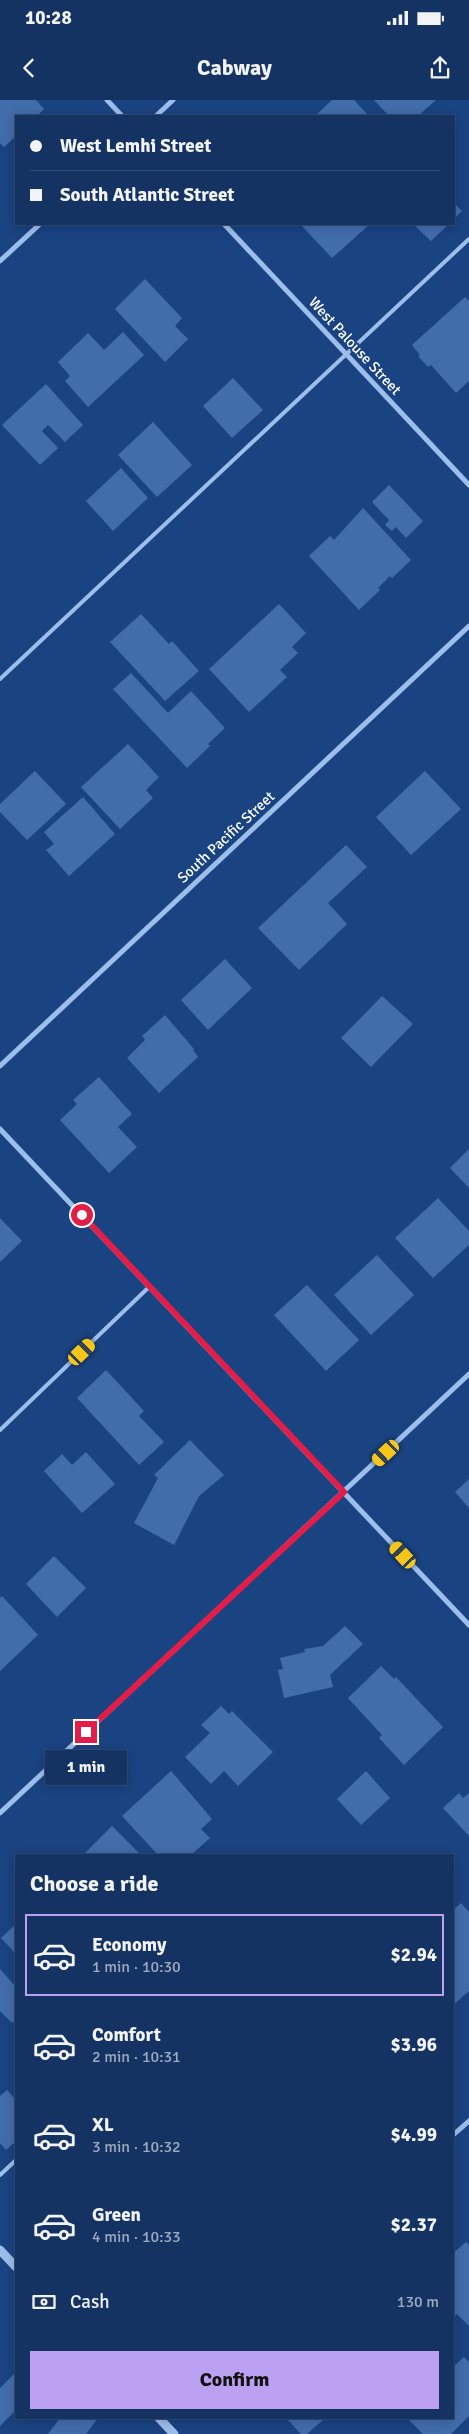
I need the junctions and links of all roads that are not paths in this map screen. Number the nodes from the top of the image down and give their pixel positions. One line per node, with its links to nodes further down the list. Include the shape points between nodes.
1 (107, 100): 3 (street)
2 (173, 100): 4 (street)
3 (121, 115)
4 (157, 115)
5 (39, 225): 8 (street)
6 (225, 225): 9 (street, West Palouse Street)
7 (469, 239): 9 (lane)
8 (0, 261)
9 (346, 354): 10 (street, West Palouse Street); 12 (lane)
10 (469, 485)
11 (469, 626): 13 (street, South Pacific Street)
12 (0, 679)
13 (0, 1066)
14 (0, 1129): 15 (street)
15 (149, 1288): 17 (lane); 18 (street)
16 (469, 1374): 18 (street)
17 (0, 1430)
18 (344, 1492): 19 (street); 20 (street)
19 (469, 1625)
20 (0, 1813)
21 (469, 2121): 22 (street)
22 (454, 2134)
23 (15, 2161): 24 (lane)
24 (0, 2175)
25 (0, 2250): 26 (street)
26 (15, 2266)
27 (160, 2419): 28 (street)
28 (174, 2434)

